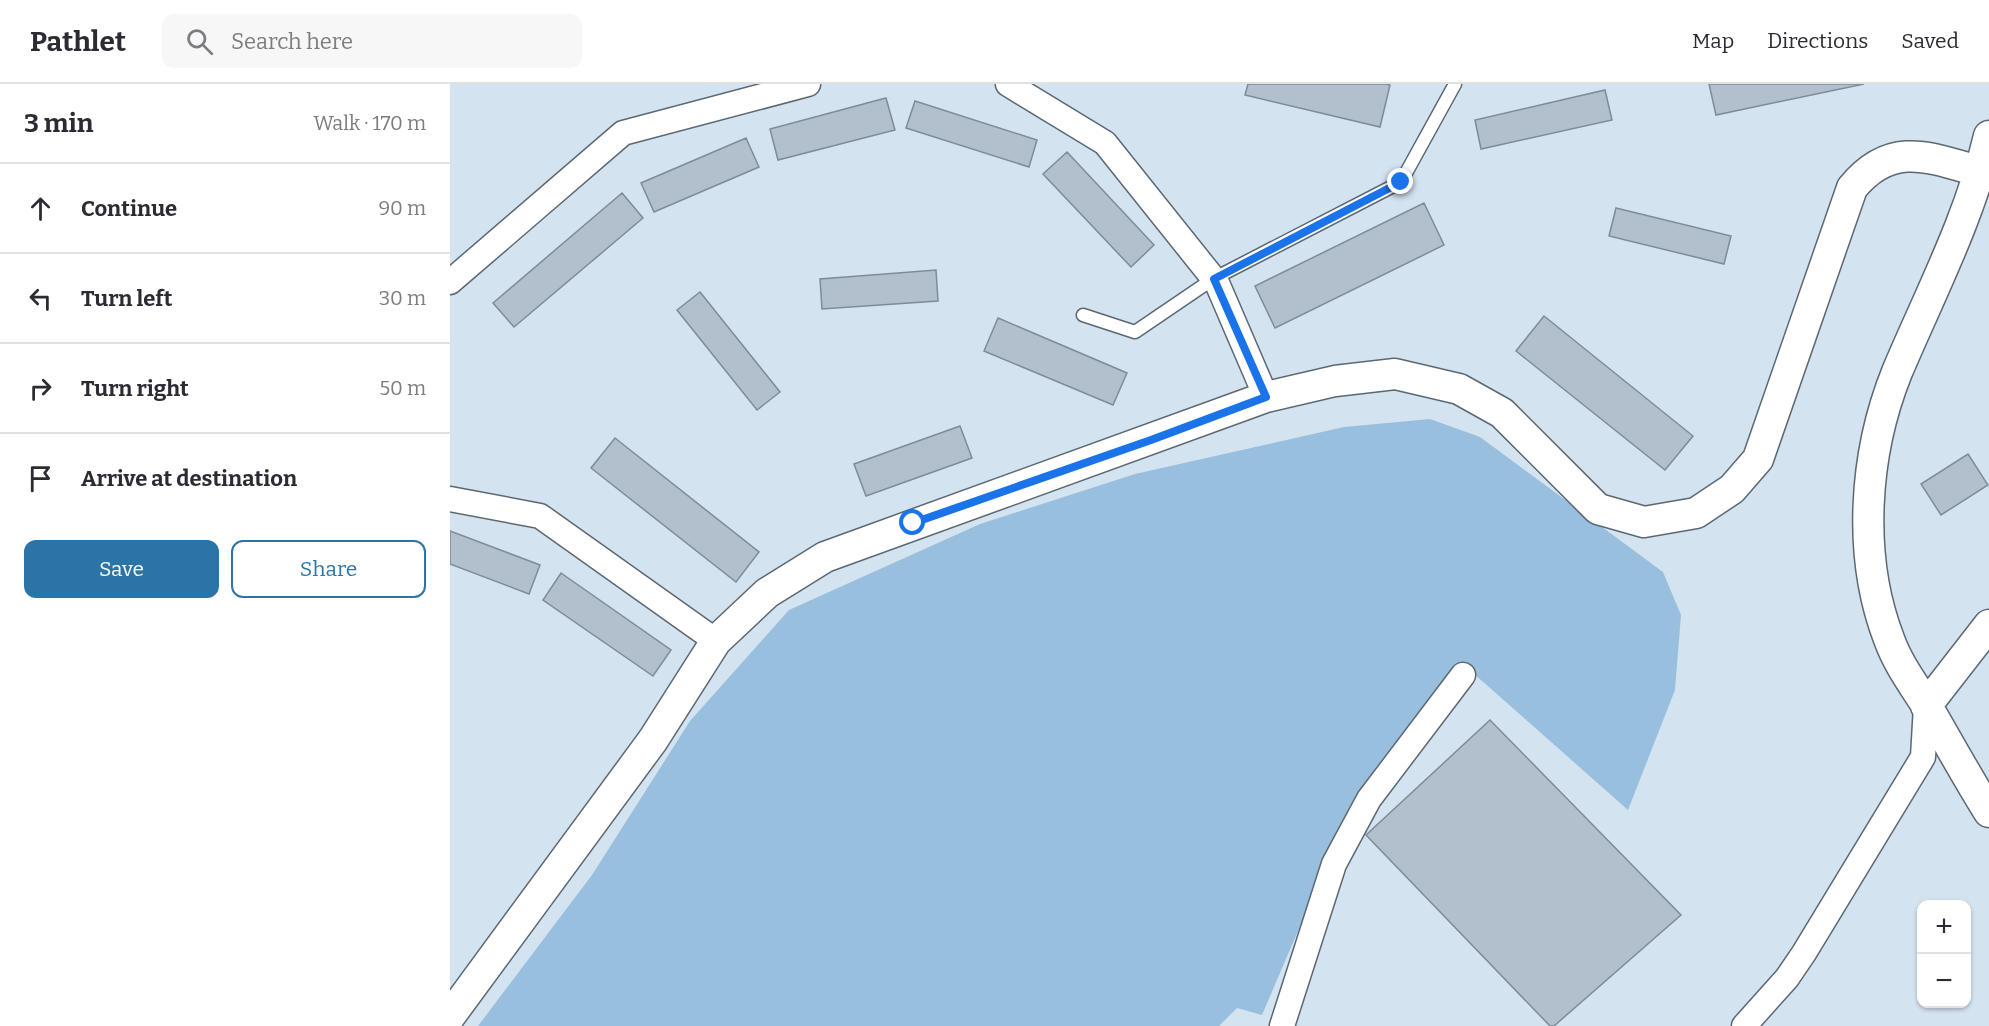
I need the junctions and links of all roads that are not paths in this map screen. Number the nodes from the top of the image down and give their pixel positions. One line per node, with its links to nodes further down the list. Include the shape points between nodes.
1 (808, 84): 7 (street, via 623,133)
2 (1008, 84): 6 (street, via 1106,143)
3 (1455, 84): 6 (lane, via 1401,182)
4 (1989, 136): 5 (street)
5 (1981, 172): 9 (street, via 1925,156 1884,160 1865,172 1852,188 1758,459 1732,489 1696,513 1644,522 1599,509 1502,412 1459,389 1395,374 1335,381); 14 (street, via 1896,375 1876,442 1873,467 1869,532 1874,582 1888,639)
6 (1214, 279): 8 (lane, via 1135,332); 9 (street)
7 (450, 282)
8 (1083, 315)
9 (1266, 397): 12 (street, via 825,557 767,593)
10 (450, 499): 12 (street, via 540,516)
11 (1989, 625): 14 (street)
12 (716, 641): 16 (street, via 653,740)
13 (1462, 675): 17 (street, via 1368,798 1334,864)
14 (1926, 706): 15 (street); 18 (street, via 1923,757 1804,953)
15 (1989, 812)
16 (450, 1016)
17 (1282, 1026)
18 (1744, 1026)

